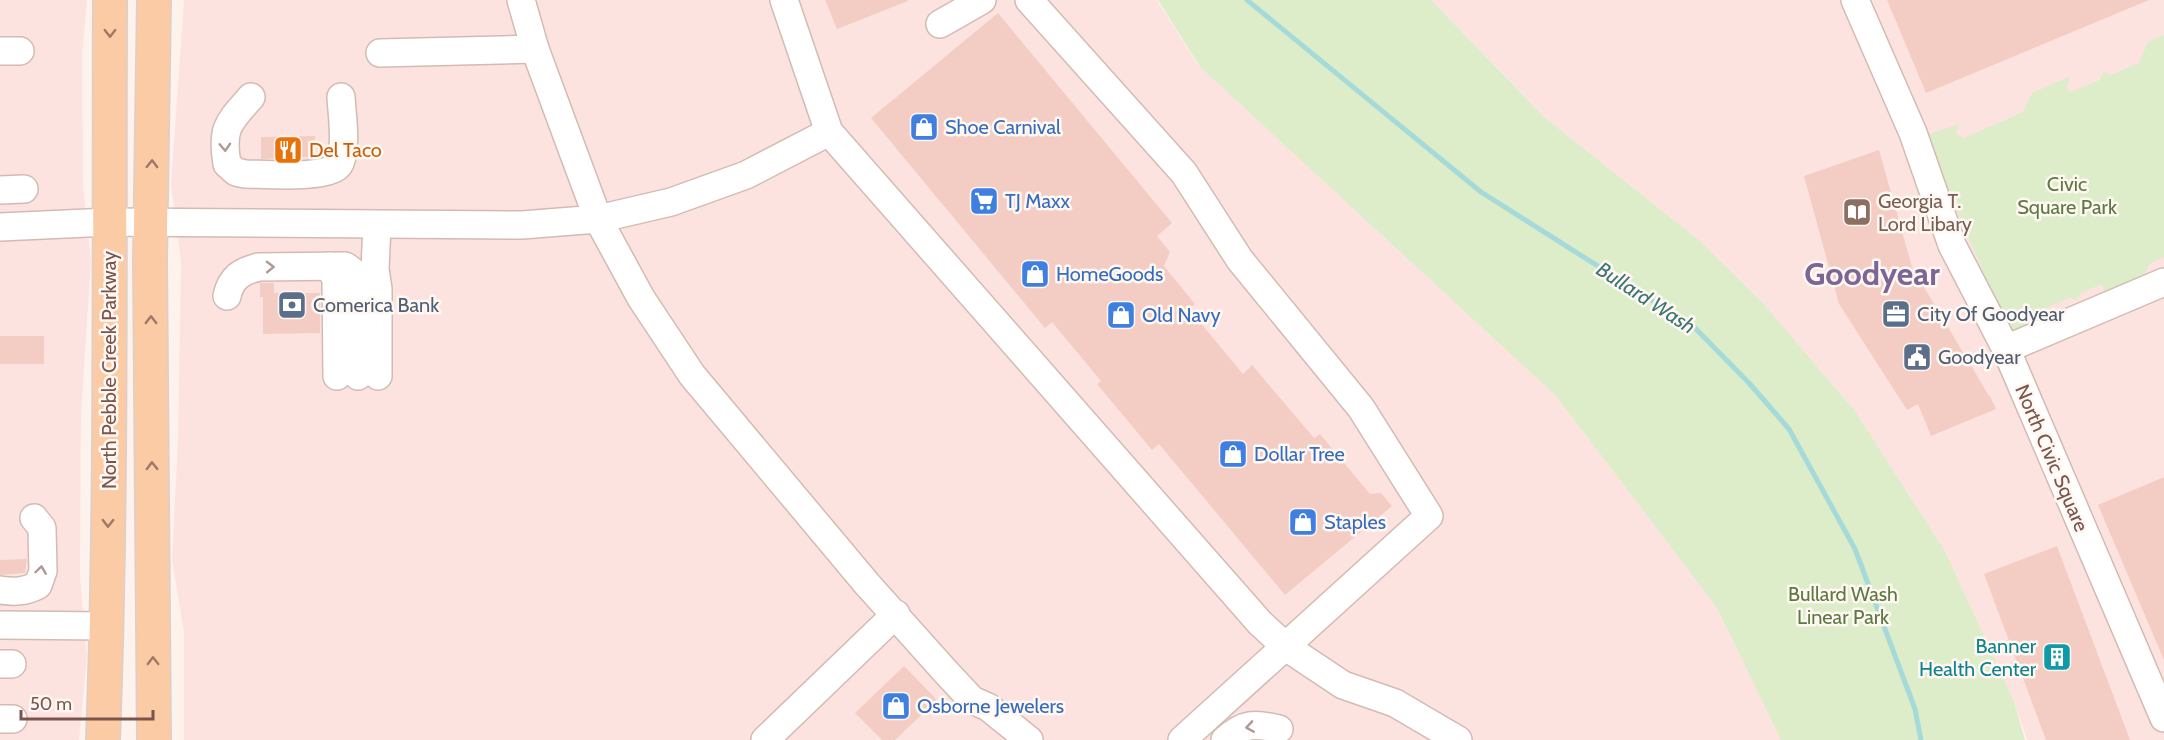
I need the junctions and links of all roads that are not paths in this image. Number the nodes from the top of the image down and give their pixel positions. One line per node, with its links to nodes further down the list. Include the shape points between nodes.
1 (110, 0): 15 (main road, North Pebble Creek Parkway, one-way to 15)
2 (154, 0): 16 (main road, one-way to 2)
3 (521, 0): 9 (street)
4 (784, 0): 13 (street)
5 (982, 0): 8 (street)
6 (1029, 0): 27 (street, via 1184,173 1240,260 1361,408 1429,516)
7 (1856, 0): 21 (street, North Civic Square, via 1913,133 1952,245)
8 (940, 24)
9 (535, 49): 10 (street); 14 (street)
10 (380, 54)
11 (250, 97): 12 (street, one-way to 12, via 229,122 225,135 227,164 245,174 332,171 339,165 343,152)
12 (341, 97)
13 (829, 132): 14 (street, via 746,175 670,202); 27 (street, via 1260,623)
14 (598, 219): 17 (street, via 522,225); 24 (street, via 641,298 692,375)
15 (109, 222): 16 (street); 18 (street); 26 (main road, North Pebble Creek Parkway, one-way to 26)
16 (151, 222): 17 (street); 31 (main road, one-way to 16)
17 (377, 225): 20 (street, one-way to 17, via 229,284 249,269 329,266 326,279 349,376 378,289)
18 (0, 227)
19 (2164, 282): 21 (street)
20 (227, 296)
21 (2006, 349): 28 (street, North Civic Square)
22 (34, 518): 23 (street, one-way to 22, via 15,592 38,585 43,571 42,528)
23 (0, 590)
24 (896, 614): 32 (street); 33 (street, via 972,700 988,707)
25 (0, 625): 26 (street)
26 (107, 626): 30 (main road, North Pebble Creek Parkway)
27 (1287, 647): 34 (street); 36 (street, via 1343,685 1395,704)
28 (2164, 718)
29 (1279, 729): 35 (street, one-way to 35, via 1247,725)
30 (103, 740)
31 (154, 740)
32 (765, 740)
33 (1029, 740)
34 (1182, 740)
35 (1225, 740)
36 (1458, 740)

